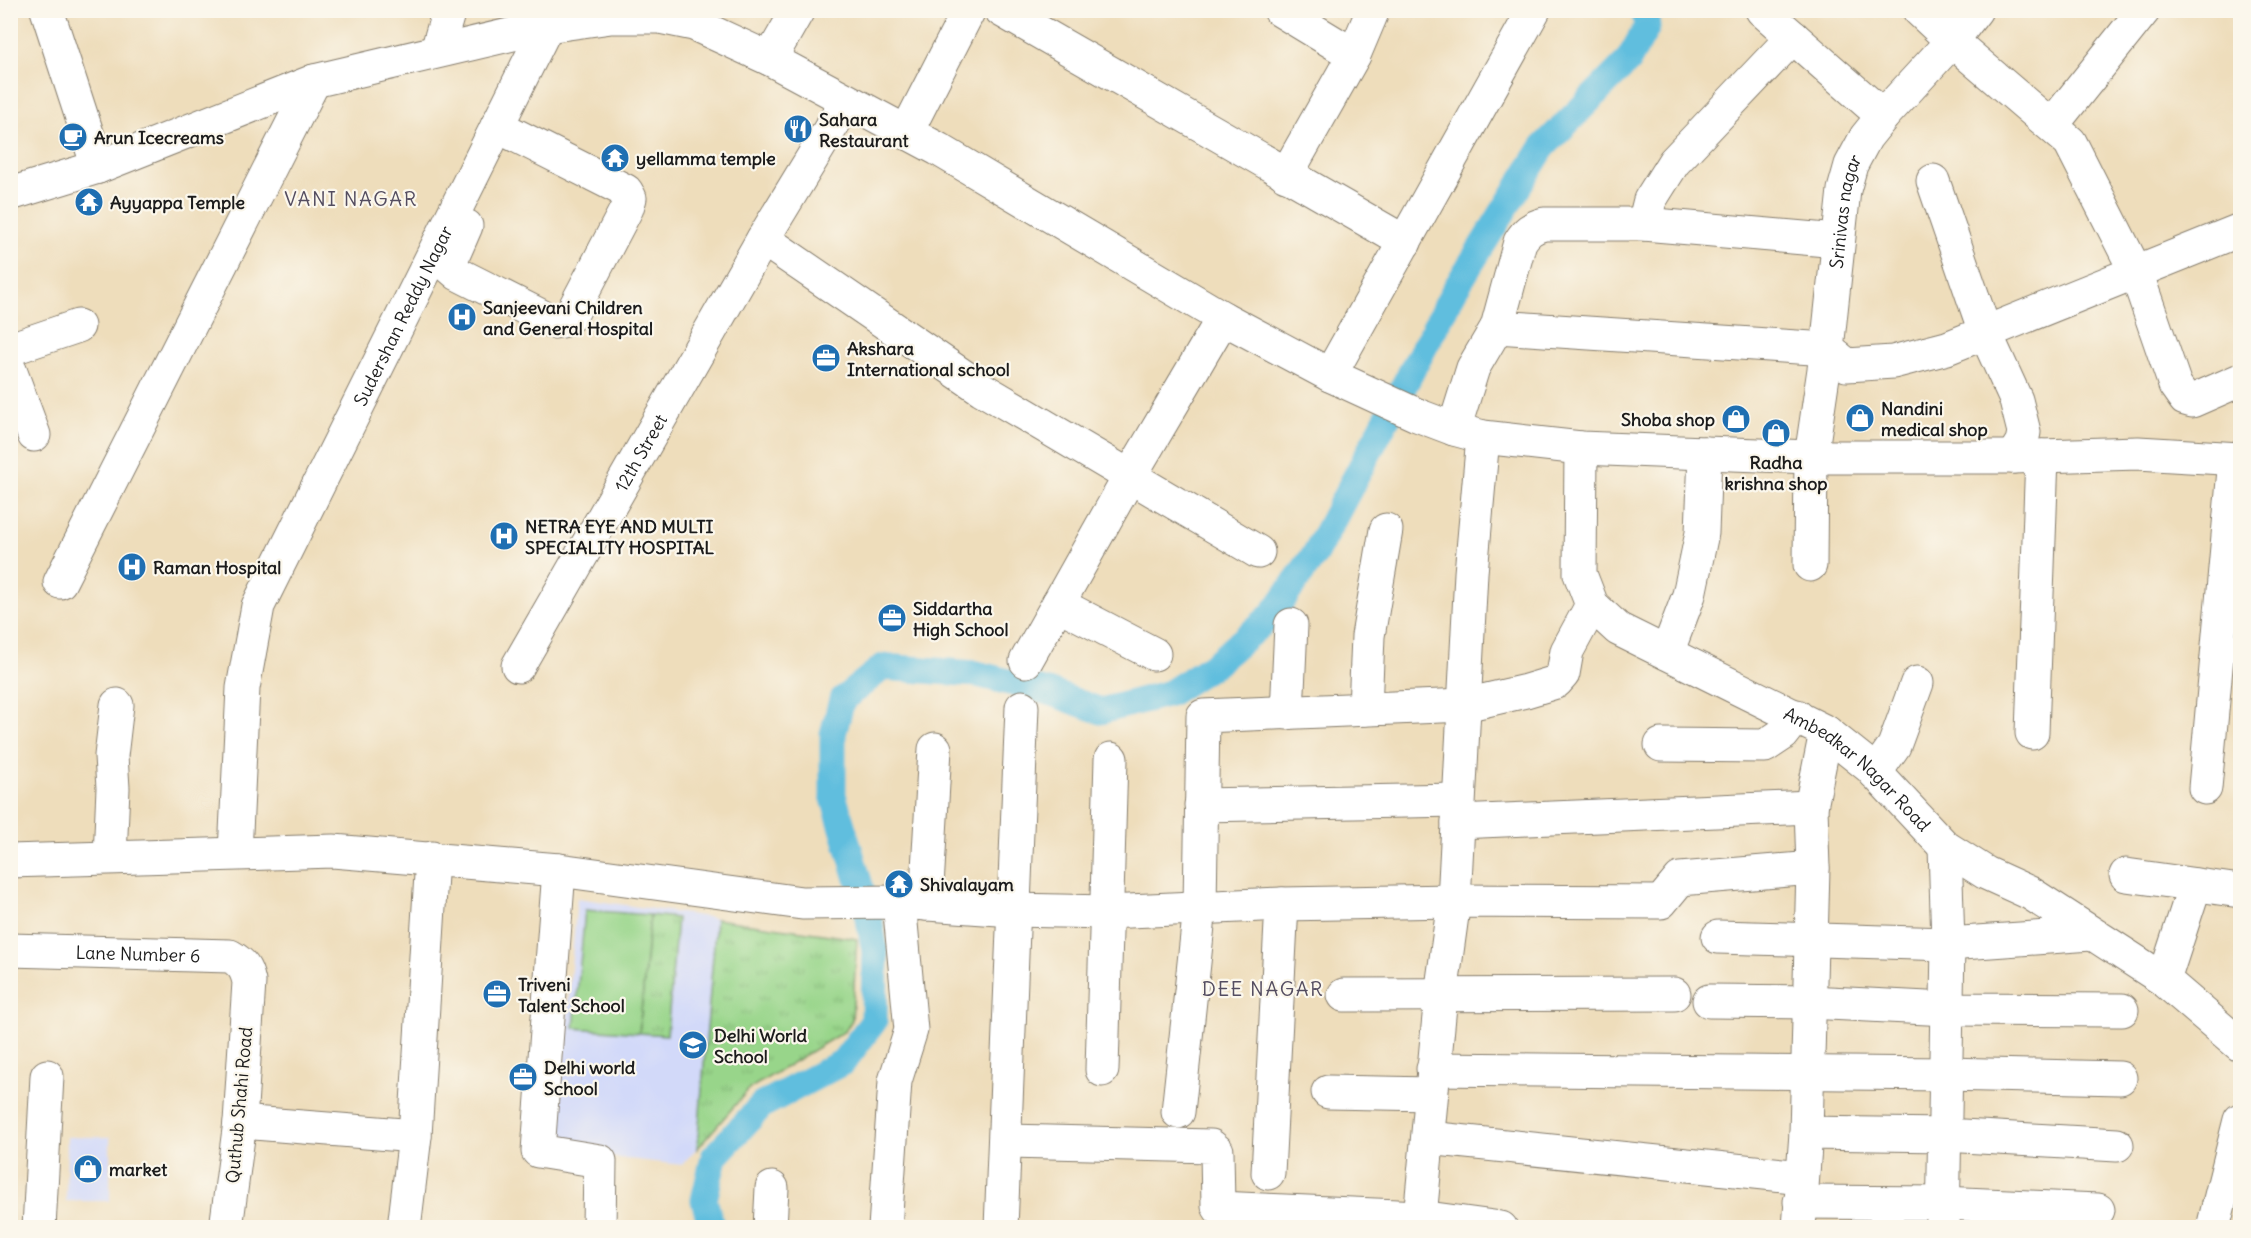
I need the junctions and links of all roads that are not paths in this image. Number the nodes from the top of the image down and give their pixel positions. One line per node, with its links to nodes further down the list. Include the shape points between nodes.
1 (47, 10): 25 (street)
2 (449, 10): 16 (street)
3 (798, 10): 18 (street)
4 (969, 10): 23 (street)
5 (1001, 10): 26 (street)
6 (1280, 10): 17 (street)
7 (1373, 10): 17 (street)
8 (1534, 10): 33 (street)
9 (1762, 10): 14 (street)
10 (1919, 10): 15 (street)
11 (1976, 10): 15 (street, Srinivas nagar)
12 (2144, 10): 22 (street)
13 (548, 26): 16 (street); 18 (street, via 611,17 660,17 694,24); 24 (street, Sudershan Reddy Nagar)
14 (1792, 37): 21 (street); 29 (street, via 1674,162 1650,200)
15 (1952, 41): 21 (street, Srinivas nagar); 22 (street)
16 (437, 51): 19 (street)
17 (1354, 55): 26 (street)
18 (770, 59): 20 (street)
19 (314, 81): 25 (street); 55 (street)
20 (848, 101): 23 (street); 31 (street, 12th Street)
21 (1883, 116): 32 (street, Srinivas nagar, via 1851,165)
22 (2052, 125): 34 (street, via 2070,142)
23 (906, 133): 35 (street)
24 (496, 146): 24 (street, via 626,191 630,198 571,315 562,321 553,322 451,268); 81 (street, Sudershan Reddy Nagar, via 258,606 243,688)
25 (98, 167): 28 (street)
26 (1286, 175): 33 (street)
27 (1933, 181): 38 (street)
28 (10, 194)
29 (1644, 224): 32 (street); 37 (street, via 1544,225 1525,234)
30 (2241, 230): 34 (street)
31 (763, 239): 51 (street, via 982,389); 62 (street, 12th Street)
32 (1838, 241): 39 (street, Srinivas nagar)
33 (1405, 242): 42 (street)
34 (2136, 272): 38 (street); 43 (street, via 2175,386 2185,399 2192,401)
35 (1223, 318): 42 (street); 51 (street)
36 (78, 326): 40 (street)
37 (1497, 327): 39 (street); 44 (street, via 1473,368)
38 (1985, 332): 39 (street, via 1947,348 1893,362 1846,365); 49 (street, via 2016,400)
39 (1827, 349): 48 (street, Srinivas nagar)
40 (10, 350)
41 (10, 369): 45 (street)
42 (1330, 375): 44 (street, via 1417,415)
43 (2241, 380)
44 (1468, 433): 46 (street); 65 (street, via 1471,573)
45 (34, 435)
46 (1581, 448): 47 (street); 57 (street, Ambedkar Nagar Road, via 1580,574)
47 (1705, 453): 48 (street); 59 (street, via 1702,532 1689,595)
48 (1811, 457): 49 (street); 54 (street, Srinivas nagar)
49 (2027, 457): 50 (street, via 2138,453); 71 (street)
50 (2238, 459): 76 (street)
51 (1130, 476): 53 (street); 56 (street)
52 (1386, 530): 67 (street, via 1368,636)
53 (1258, 552)
54 (1810, 565)
55 (60, 582)
56 (1058, 604): 60 (street); 61 (street)
57 (1592, 605): 59 (street, Ambedkar Nagar Road, via 1618,629); 65 (street, via 1567,651 1563,674 1556,682)
58 (1291, 625): 68 (street)
59 (1667, 653): 69 (street, Ambedkar Nagar Road)
60 (1154, 654)
61 (1026, 661)
62 (518, 666)
63 (1917, 683): 75 (street, via 1894,746)
64 (117, 705): 82 (street, via 111,756)
65 (1465, 705): 67 (street); 79 (street)
66 (1022, 707): 94 (street)
67 (1365, 709): 68 (street)
68 (1287, 712): 77 (street, via 1203,716)
69 (1797, 716): 70 (street, Ambedkar Nagar Road); 72 (street, via 1784,734 1765,746)
70 (1826, 732): 75 (street, Ambedkar Nagar Road); 78 (street)
71 (2032, 733)
72 (1661, 746)
73 (935, 749): 91 (street)
74 (1111, 759): 95 (street)
75 (1875, 773): 80 (street, Ambedkar Nagar Road)
76 (2205, 788)
77 (1202, 805): 79 (street); 93 (street)
78 (1811, 807): 79 (street); 85 (street)
79 (1458, 811): 90 (street)
80 (1945, 847): 96 (street, Ambedkar Nagar Road, via 1986,873 2030,893); 99 (street)
81 (235, 853): 82 (street); 83 (street, via 333,851)
82 (110, 857): 84 (street)
83 (432, 858): 86 (street); 123 (street)
84 (10, 861)
85 (1813, 868): 90 (street, via 1680,879 1661,902); 98 (street)
86 (559, 870): 91 (street, via 802,903); 136 (street, via 538,1151 600,1161)
87 (2126, 875): 88 (street)
88 (2195, 885): 89 (street); 101 (street)
89 (2241, 891)
90 (1454, 901): 92 (street); 105 (street)
91 (913, 903): 94 (street); 138 (street, via 911,1030 895,1081)
92 (1282, 904): 93 (street); 127 (street)
93 (1200, 906): 95 (street); 118 (street)
94 (1013, 910): 95 (street); 125 (street)
95 (1107, 912): 111 (street)
96 (2091, 934): 99 (street); 101 (street, Ambedkar Nagar Road)
97 (1718, 938): 98 (street)
98 (1811, 939): 99 (street); 107 (street)
99 (1948, 944): 108 (street)
100 (10, 950): 102 (street, Lane Number 6, via 230,956 246,969)
101 (2164, 980): 110 (street, Ambedkar Nagar Road)
102 (249, 982): 120 (street, Quthub Shahi Road)
103 (1674, 994): 105 (street)
104 (1344, 995): 105 (street)
105 (1441, 995): 116 (street)
106 (1709, 1001): 107 (street)
107 (1809, 1002): 108 (street); 112 (street)
108 (1947, 1009): 109 (street); 113 (street)
109 (2122, 1010)
110 (2241, 1045)
111 (1102, 1070)
112 (1806, 1074): 113 (street); 116 (street); 121 (street)
113 (1946, 1074): 115 (street); 122 (street)
114 (48, 1076): 133 (street)
115 (2120, 1078)
116 (1432, 1082): 117 (street); 124 (street)
117 (1328, 1092)
118 (1178, 1112)
119 (2241, 1120): 141 (street)
120 (240, 1122): 123 (street); 134 (street, Quthub Shahi Road)
121 (1806, 1133): 122 (street); 129 (street)
122 (1945, 1135): 126 (street); 131 (street)
123 (415, 1136): 135 (street)
124 (1428, 1138): 129 (street); 132 (street)
125 (1005, 1141): 132 (street, via 1211,1146 1217,1151 1220,1208); 139 (street)
126 (2117, 1145)
127 (1268, 1173)
128 (772, 1188): 137 (street)
129 (1800, 1202): 131 (street)
130 (2098, 1210): 131 (street)
131 (1943, 1215)
132 (1419, 1222): 140 (street)
133 (39, 1227)
134 (226, 1227)
135 (404, 1227)
136 (599, 1227)
137 (770, 1227)
138 (885, 1227)
139 (1001, 1227)
140 (1501, 1227)
141 (2213, 1227)

